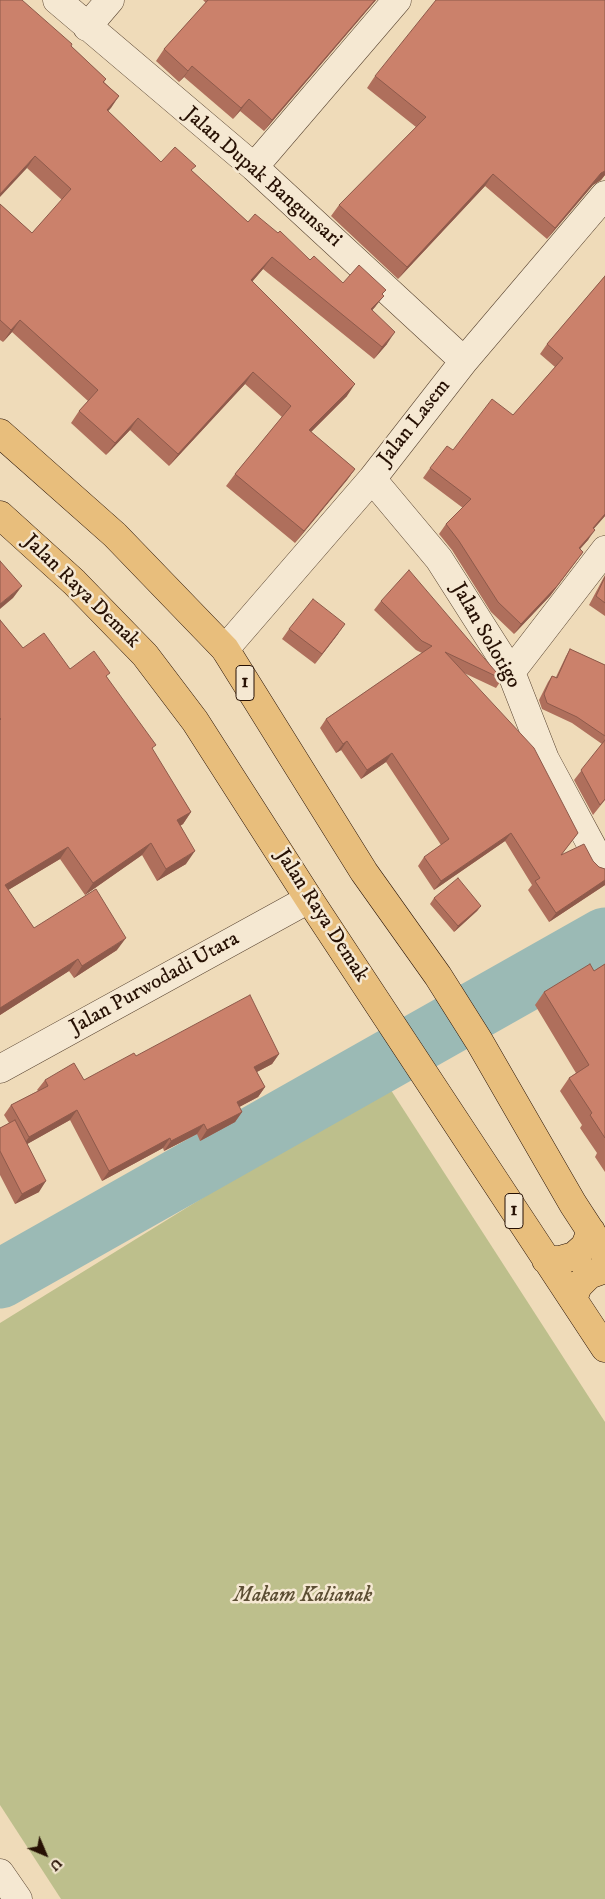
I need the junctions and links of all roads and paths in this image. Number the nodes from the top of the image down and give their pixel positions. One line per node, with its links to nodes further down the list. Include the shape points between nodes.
1 (57, 0): 4 (street, Jalan Dupak Bangunsari)
2 (110, 0): 4 (street)
3 (397, 0): 5 (street)
4 (87, 27): 5 (street, Jalan Dupak Bangunsari)
5 (254, 168): 7 (street, Jalan Dupak Bangunsari)
6 (605, 195): 7 (street, Jalan Lasem)
7 (464, 361): 9 (street, Jalan Lasem)
8 (0, 433): 12 (highway, 1, via 115,535)
9 (372, 479): 12 (street, Jalan Lasem); 13 (street, Jalan Solotigo, via 439,559)
10 (0, 515): 15 (highway, Jalan Raya Demak / 1, via 74,582 145,655 195,721)
11 (605, 550): 13 (street)
12 (225, 649): 17 (highway, 1, via 364,872 479,1040)
13 (511, 672): 14 (street, Jalan Solotigo, via 545,759)
14 (601, 863)
15 (309, 899): 16 (street, Jalan Purwodadi Utara); 18 (highway, Jalan Raya Demak / 1)
16 (0, 1069)
17 (598, 1242): 18 (highway, via 585,1246 574,1256)
18 (546, 1260): 20 (highway, Jalan Raya Demak / 1)
19 (605, 1270): 20 (highway, via 589,1275 578,1286)
20 (573, 1299): 21 (highway, Jalan Raya Demak / 1)
21 (605, 1348)
22 (0, 1873): 23 (street)
23 (18, 1899)

